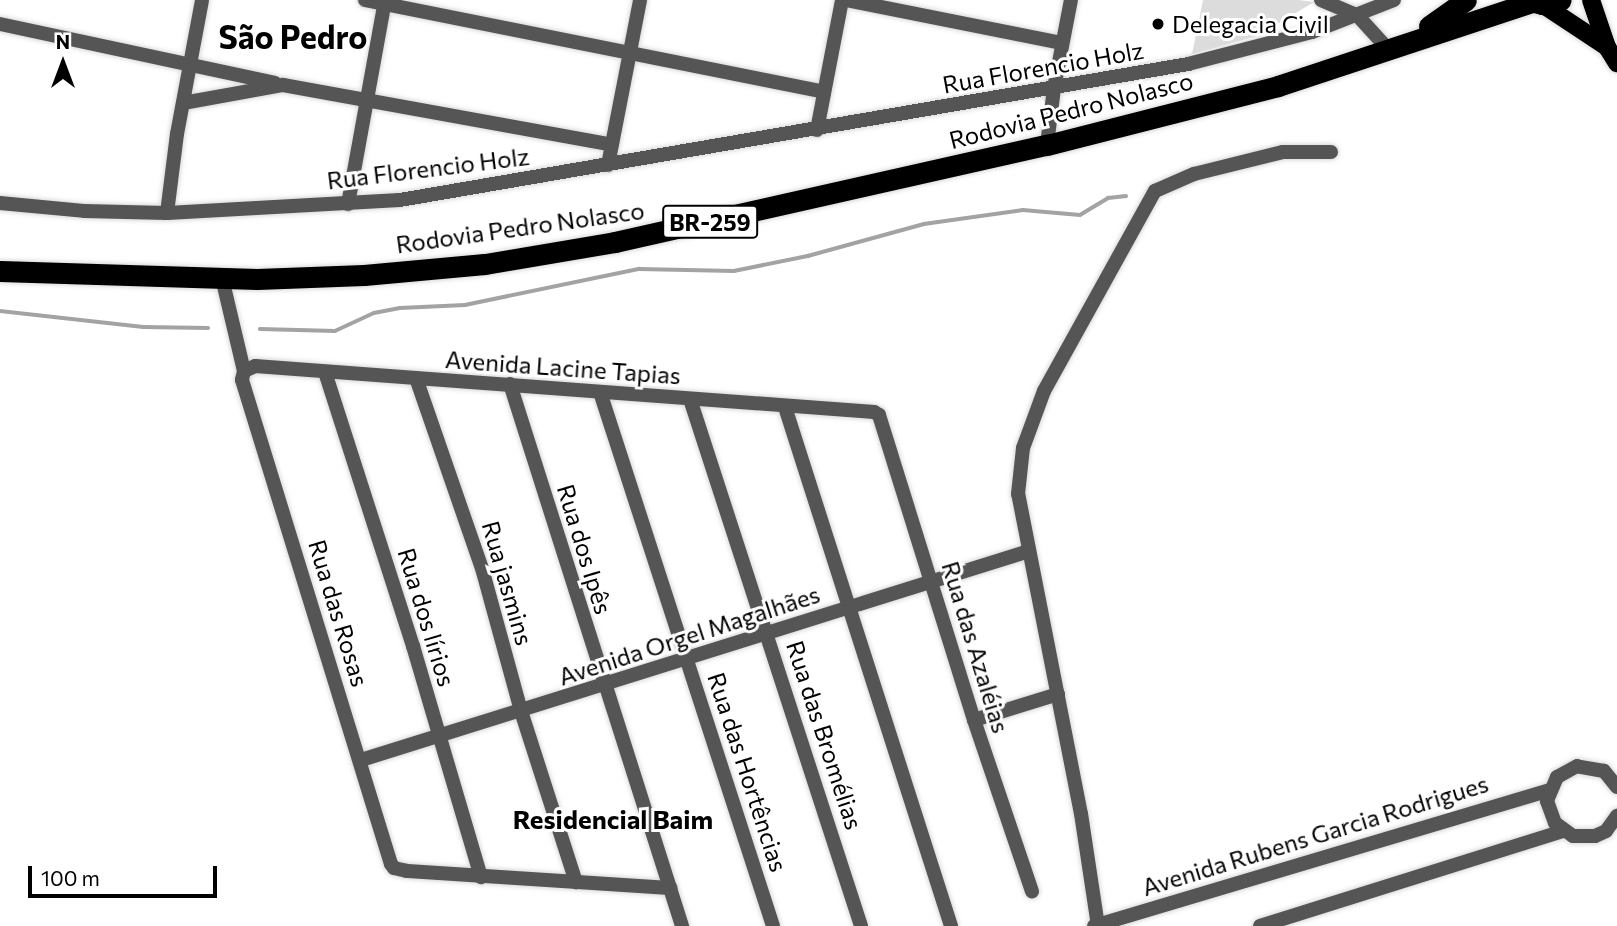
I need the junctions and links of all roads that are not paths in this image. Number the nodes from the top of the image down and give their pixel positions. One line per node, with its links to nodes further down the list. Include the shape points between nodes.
1 (202, 0): 19 (street)
2 (365, 0): 10 (street)
3 (640, 0): 17 (street)
4 (844, 0): 14 (street); 22 (street)
5 (1071, 0): 14 (street)
6 (1321, 0): 12 (street)
7 (1394, 0): 12 (street, Rua Florencio Holz)
8 (1466, 0): 15 (highway, Rodovia Pedro Nolasco / BR-259)
9 (1591, 0): 16 (main road)
10 (384, 2): 17 (street); 23 (street)
11 (1540, 2): 15 (highway, Rodovia Pedro Nolasco / BR-259); 16 (main road)
12 (1357, 15): 15 (street); 21 (street, Rua Florencio Holz, via 1222,56)
13 (0, 24): 19 (street)
14 (1062, 43): 21 (street)
15 (1394, 46): 27 (highway, Rodovia Pedro Nolasco / BR-259, via 1278,86)
16 (1607, 47): 18 (main road)
17 (630, 53): 22 (street); 26 (street)
18 (1617, 63)
19 (190, 65): 20 (street); 24 (street)
20 (283, 85): 23 (street); 24 (street)
21 (1054, 88): 25 (street, Rua Florencio Holz); 27 (street)
22 (824, 92): 25 (street)
23 (366, 98): 26 (street); 31 (street)
24 (183, 103): 32 (street)
25 (817, 130): 29 (street, Rua Florencio Holz)
26 (612, 145): 29 (street)
27 (1047, 145): 34 (highway, Rodovia Pedro Nolasco / BR-259, via 629,240 498,261 364,275)
28 (1331, 152): 43 (street, via 1283,152 1194,174 1155,191 1044,391 1023,448 1018,494)
29 (608, 165): 31 (street, Rua Florencio Holz, via 400,200)
30 (0, 203): 32 (street, Rua Florencio Holz)
31 (348, 204): 32 (street, Rua Florencio Holz)
32 (167, 213)
33 (0, 271): 34 (highway, Rodovia Pedro Nolasco / BR-259)
34 (222, 278): 35 (street, Rua das Rosas)
35 (244, 371): 36 (street, Avenida Lacine Tapias, via 255,366); 53 (street, Rua das Rosas, via 242,380)
36 (325, 372): 37 (street, Avenida Lacine Tapias); 52 (street, Rua dos lírios)
37 (416, 378): 38 (street, Avenida Lacine Tapias); 50 (street, Rua jasmins, via 483,572)
38 (510, 384): 39 (street, Avenida Lacine Tapias); 48 (street, Rua dos Ipês)
39 (600, 392): 40 (street, Avenida Lacine Tapias); 47 (street, Rua das Hortências)
40 (690, 399): 41 (street, Avenida Lacine Tapias); 46 (street, Rua das Bromélias)
41 (785, 407): 42 (street, Avenida Lacine Tapias, via 861,409); 45 (street)
42 (879, 415): 44 (street, Rua das Azaléias)
43 (1029, 551): 44 (street, Avenida Orgel Magalhães); 49 (street)
44 (932, 582): 45 (street, Avenida Orgel Magalhães); 51 (street, Rua das Azaléias)
45 (850, 607): 46 (street, Avenida Orgel Magalhães); 67 (street)
46 (768, 634): 47 (street, Avenida Orgel Magalhães); 66 (street, Rua das Bromélias)
47 (688, 659): 48 (street, Avenida Orgel Magalhães); 65 (street, Rua das Hortências)
48 (603, 685): 50 (street, Avenida Orgel Magalhães); 61 (street, Rua dos Ipês)
49 (1058, 694): 51 (street); 63 (street)
50 (521, 711): 52 (street, Avenida Orgel Magalhães); 60 (street, Rua jasmins)
51 (974, 720): 62 (street, Rua das Azaléias)
52 (440, 736): 53 (street, Avenida Orgel Magalhães); 59 (street, Rua dos lírios)
53 (361, 760): 59 (street, Rua das Rosas, via 394,869)
54 (1610, 770): 55 (street); 56 (street, via 1585,765 1570,768)
55 (1617, 786)
56 (1549, 790): 58 (street, via 1549,813); 63 (street, Avenida Rubens Garcia Rodrigues)
57 (1617, 816): 58 (street, via 1595,836 1584,838)
58 (1563, 831): 68 (street)
59 (481, 877): 60 (street)
60 (576, 882): 61 (street)
61 (670, 888): 64 (street, Rua dos Ipês)
62 (1032, 891)
63 (1097, 925)
64 (682, 926)
65 (773, 926)
66 (861, 926)
67 (951, 926)
68 (1260, 926)

